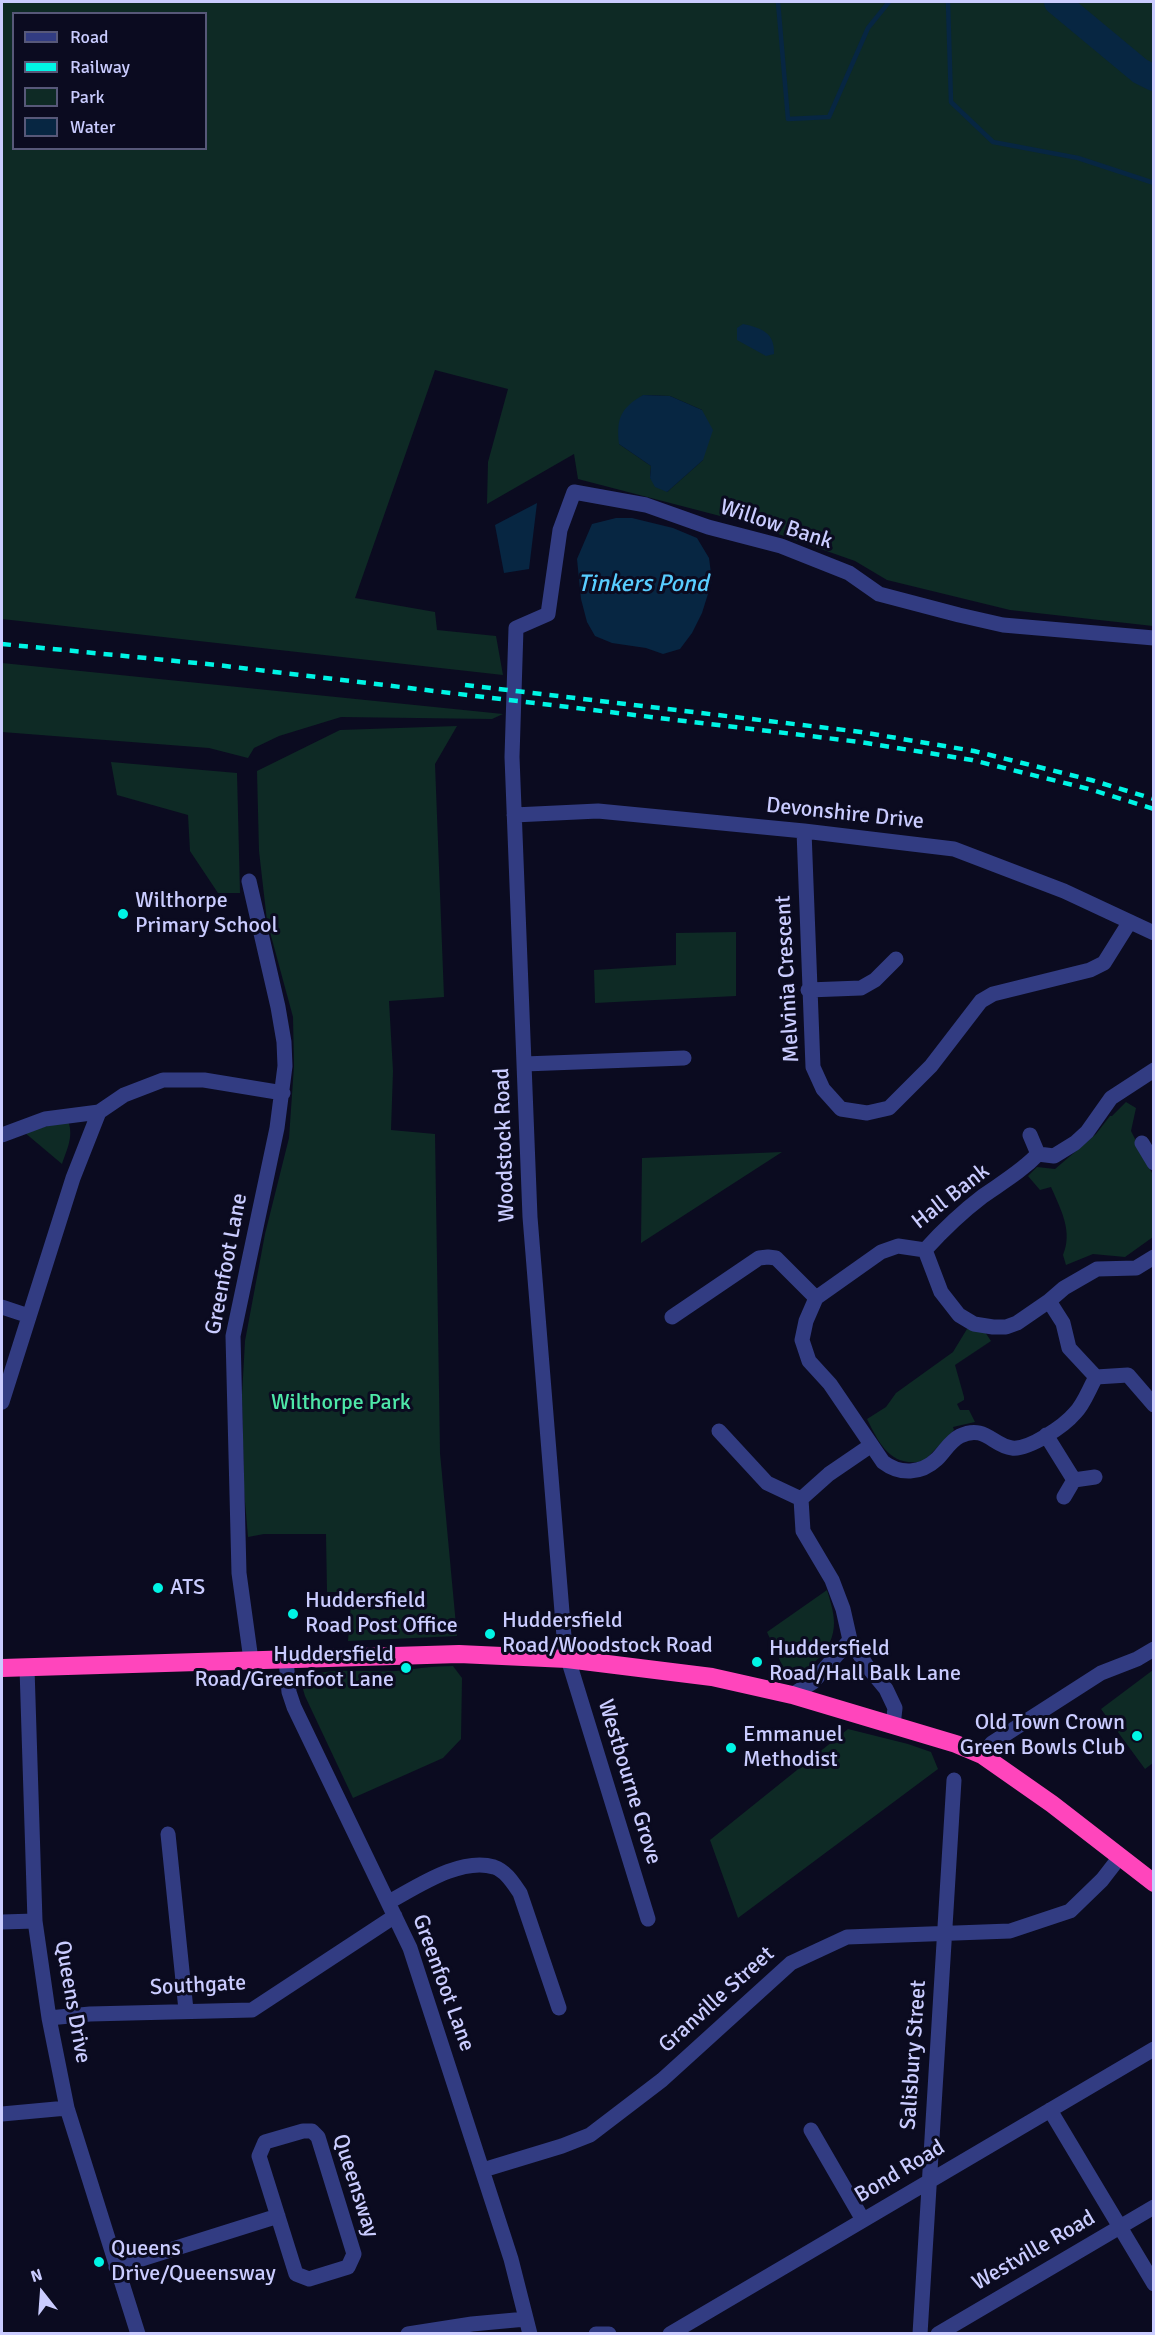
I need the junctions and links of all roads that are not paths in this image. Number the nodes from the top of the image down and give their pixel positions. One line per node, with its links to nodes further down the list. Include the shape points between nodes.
1 (516, 628): 2 (street, Willow Bank, via 548,614 560,530 574,492 646,505 708,527 781,546 849,573 879,594 959,615 1003,625); 3 (street, Woodstock Road)
2 (1154, 638)
3 (514, 815): 4 (street, Devonshire Drive, via 598,811); 11 (street, Woodstock Road)
4 (804, 831): 6 (street, Devonshire Drive, via 954,849 1064,891); 9 (street, Melvinia Crescent)
5 (249, 881): 13 (street, Greenfoot Lane, via 284,1042)
6 (1129, 923): 7 (street, Devonshire Drive); 9 (street, Melvinia Crescent, via 1104,963 993,994 981,1001 932,1066 889,1108 867,1113 841,1109 823,1089 813,1067)
7 (1154, 933)
8 (896, 959): 9 (street, via 861,988)
9 (808, 990)
10 (684, 1058): 11 (street)
11 (525, 1064): 39 (street, Woodstock Road, via 530,1217)
12 (1154, 1070): 18 (street, via 1111,1098 1075,1143 1054,1156)
13 (283, 1093): 14 (street, via 204,1080 163,1080 124,1095); 40 (street, Greenfoot Lane, via 233,1335 239,1573)
14 (99, 1112): 16 (street, via 45,1119); 25 (street, via 73,1178)
15 (1030, 1134): 18 (street)
16 (2, 1135)
17 (1142, 1143): 19 (street)
18 (1038, 1154): 20 (street, Hall Bank, via 944,1228)
19 (1154, 1163)
20 (925, 1250): 22 (street, Hall Bank, via 898,1246 881,1252); 23 (street, via 941,1292 959,1315 974,1324 1006,1327)
21 (1154, 1257): 23 (street, via 1136,1268 1097,1269)
22 (816, 1298): 26 (street, via 776,1258 759,1258); 32 (street, via 802,1340 809,1361 846,1406)
23 (1049, 1301): 27 (street, via 1063,1323 1069,1348)
24 (2, 1307): 25 (street)
25 (29, 1316): 28 (street)
26 (672, 1317)
27 (1096, 1377): 29 (street, via 1128,1375); 31 (street, via 1076,1413)
28 (2, 1402)
29 (1154, 1405)
30 (719, 1431): 36 (street, via 766,1483)
31 (1046, 1435): 32 (street, via 1033,1444 1012,1449 983,1434 972,1433 950,1444 926,1467 903,1472 891,1469); 34 (street)
32 (870, 1446): 36 (street)
33 (1095, 1477): 34 (street)
34 (1074, 1480): 35 (street)
35 (1065, 1497)
36 (801, 1499): 37 (street, via 803,1531 832,1580)
37 (850, 1640): 44 (street, via 813,1682); 45 (street, via 886,1689 895,1708)
38 (1154, 1649): 46 (street, via 1101,1673 992,1743)
39 (567, 1659): 41 (highway, via 459,1654); 44 (highway, via 712,1677); 52 (street, Westbourne Grove)
40 (251, 1660): 41 (highway); 43 (highway)
41 (286, 1660): 51 (street, Greenfoot Lane, via 294,1707)
42 (2, 1668): 43 (highway)
43 (27, 1668): 53 (street, Queens Drive)
44 (792, 1695): 45 (highway)
45 (893, 1725): 46 (highway)
46 (982, 1755): 49 (highway)
47 (954, 1780): 55 (street, Salisbury Street)
48 (168, 1834): 57 (street)
49 (1119, 1858): 50 (highway); 55 (street, Granville Street, via 1102,1881 1070,1911 1010,1931)
50 (1154, 1883)
51 (392, 1909): 56 (street, Southgate, via 430,1880 463,1866 495,1868 510,1878 520,1893); 57 (street, Southgate, via 252,2010); 64 (street, Greenfoot Lane, via 410,1948)
52 (648, 1919)
53 (36, 1921): 54 (street); 58 (street, Queens Drive)
54 (2, 1922)
55 (944, 1932): 64 (street, Granville Street, via 847,1937 791,1963 662,2080 590,2135); 65 (street, Salisbury Street)
56 (559, 2008)
57 (186, 2010): 58 (street, Southgate)
58 (49, 2018): 60 (street, Queens Drive)
59 (1154, 2049): 61 (street, Bond Road)
60 (67, 2108): 62 (street); 70 (street, Queens Drive)
61 (1050, 2110): 65 (street, Bond Road); 69 (street)
62 (2, 2114)
63 (811, 2130): 68 (street)
64 (483, 2170): 72 (street, Greenfoot Lane)
65 (929, 2181): 68 (street, Bond Road); 78 (street, Salisbury Street)
66 (1154, 2207): 69 (street, Westville Road)
67 (278, 2216): 67 (street, Queensway, via 259,2156 265,2142 312,2131 318,2137 354,2254 348,2267 309,2279 296,2274); 70 (street)
68 (863, 2220): 77 (street, Bond Road)
69 (1119, 2227): 71 (street); 79 (street, Westville Road)
70 (116, 2267): 73 (street, Queens Drive)
71 (1154, 2284)
72 (528, 2326): 74 (street, via 472,2324)
73 (138, 2334)
74 (408, 2334)
75 (596, 2334): 76 (street)
76 (609, 2334)
77 (670, 2334)
78 (920, 2334)
79 (938, 2334)

